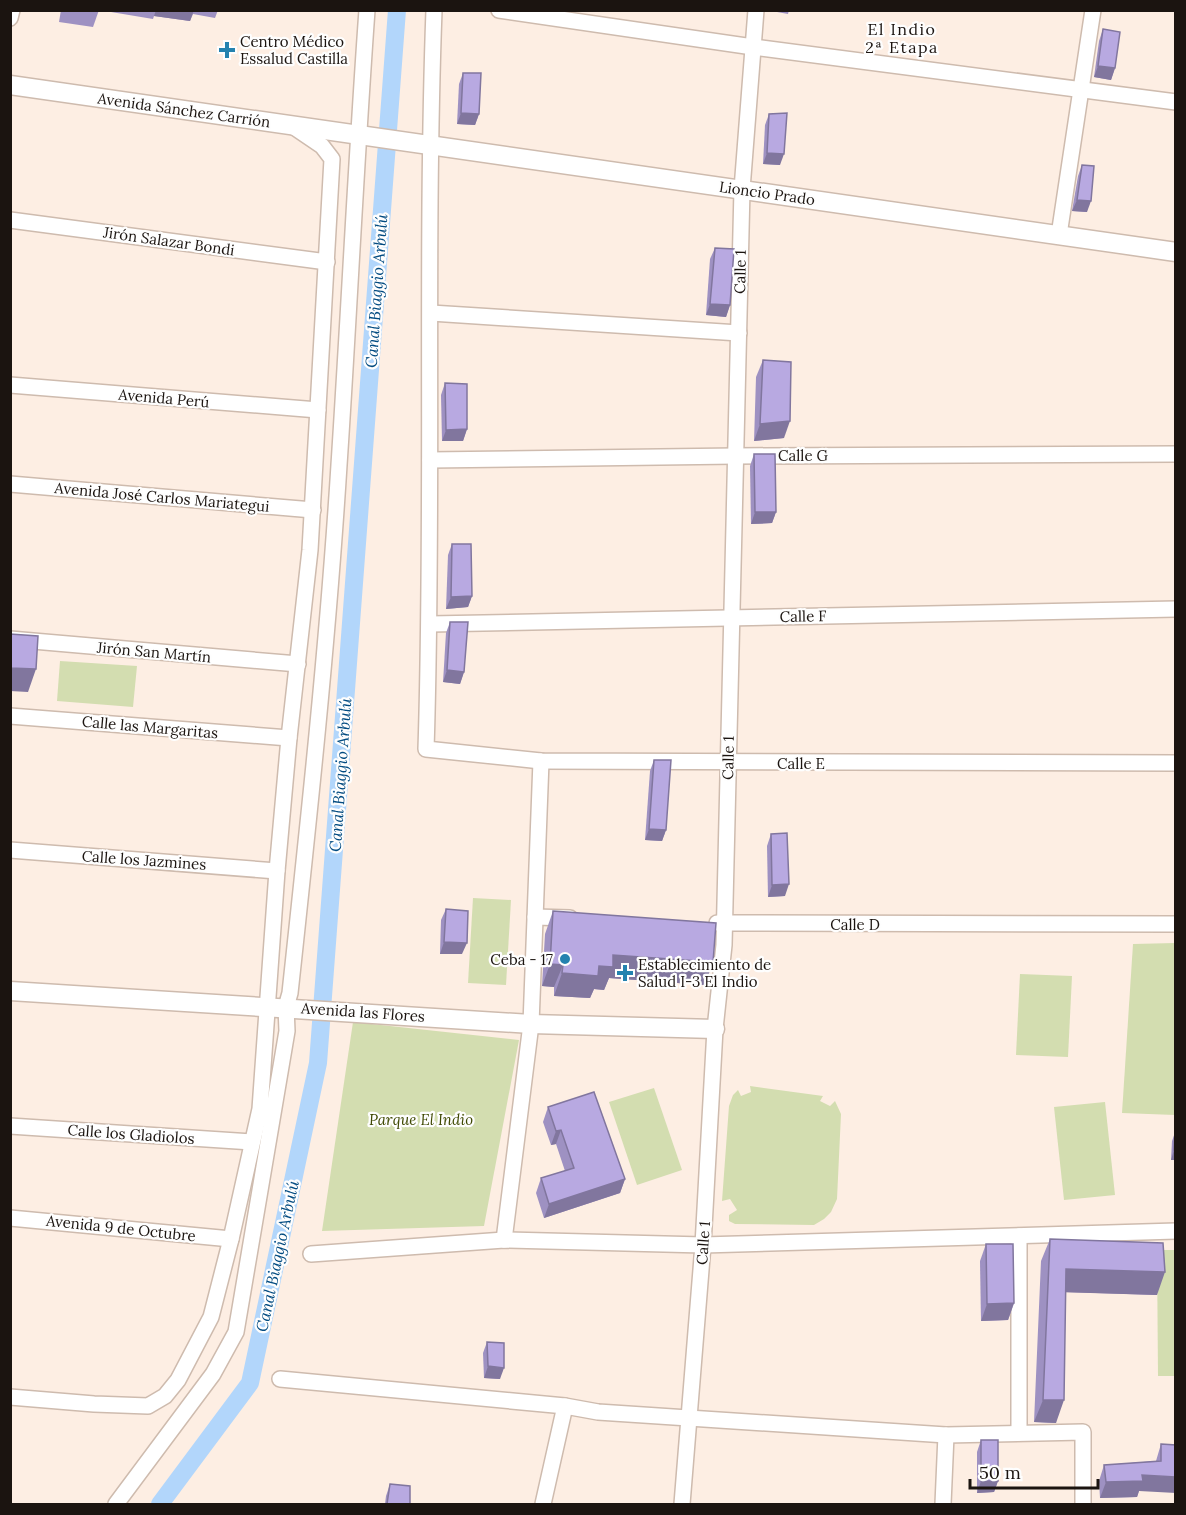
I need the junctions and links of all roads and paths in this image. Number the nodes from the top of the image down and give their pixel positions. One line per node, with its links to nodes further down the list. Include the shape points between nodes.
1 (12, 10): 7 (street)
2 (367, 10): 13 (street)
3 (434, 10): 14 (street)
4 (499, 10): 8 (street)
5 (756, 10): 8 (street, Calle 1)
6 (1093, 10): 10 (street)
7 (10, 18)
8 (753, 47): 10 (street); 15 (street, Calle 1)
9 (10, 85): 12 (street, Avenida Sánchez Carrión)
10 (1080, 91): 11 (street); 17 (street)
11 (1176, 102)
12 (291, 125): 13 (street, Avenida Sánchez Carrión); 19 (street, via 322,146 332,159)
13 (358, 134): 14 (street, Lioncio Prado); 48 (street, via 337,491 311,805 290,993)
14 (423, 144): 15 (street, Lioncio Prado); 20 (street)
15 (742, 189): 17 (street, Lioncio Prado); 21 (street, Calle 1)
16 (10, 220): 19 (street, Jirón Salazar Bondi)
17 (1059, 235): 18 (street, Lioncio Prado)
18 (1176, 252)
19 (327, 262): 23 (street)
20 (431, 313): 21 (street); 26 (street)
21 (739, 333): 25 (street, Calle 1)
22 (10, 386): 23 (street, Avenida Perú)
23 (318, 410): 28 (street)
24 (1176, 454): 25 (street, Calle G)
25 (736, 456): 26 (street, Calle G); 30 (street, Calle 1)
26 (430, 460): 31 (street)
27 (10, 484): 28 (street, Avenida José Carlos Mariategui)
28 (313, 510): 33 (street)
29 (1176, 609): 30 (street, Calle F)
30 (732, 617): 31 (street, Calle F); 37 (street, Calle 1)
31 (430, 624): 36 (street, Calle E, via 426,749)
32 (10, 639): 33 (street, Jirón San Martín)
33 (297, 664): 35 (street)
34 (10, 716): 35 (street, Calle las Margaritas)
35 (289, 738): 40 (street)
36 (542, 761): 37 (street, Calle E); 41 (street)
37 (728, 763): 38 (street, Calle E); 44 (street, Calle 1)
38 (1176, 763)
39 (10, 850): 40 (street, Calle los Jazmines)
40 (277, 871): 47 (street)
41 (535, 916): 42 (street); 49 (street)
42 (582, 918)
43 (701, 923): 44 (street, Calle D)
44 (724, 924): 45 (street, Calle D); 50 (street, Calle 1)
45 (1176, 924)
46 (10, 990): 47 (street, Avenida las Flores)
47 (267, 1007): 48 (street, Avenida las Flores); 52 (street, via 260,1109)
48 (292, 1008): 49 (street, Avenida las Flores); 66 (street, via 236,1332 213,1374)
49 (531, 1024): 50 (street, Avenida las Flores); 57 (street)
50 (716, 1029): 58 (street, Calle 1)
51 (10, 1126): 52 (street, Calle los Gladiolos)
52 (252, 1142): 56 (street)
53 (10, 1218): 56 (street, Avenida 9 de Octubre)
54 (1176, 1231): 55 (street)
55 (1019, 1236): 58 (street); 64 (street)
56 (231, 1239): 61 (street, via 211,1317 178,1380 165,1396 148,1406)
57 (504, 1240): 58 (street); 59 (street)
58 (703, 1245): 63 (street, Calle 1)
59 (311, 1254)
60 (280, 1379): 62 (street)
61 (10, 1396)
62 (565, 1406): 63 (street); 67 (street)
63 (690, 1418): 65 (street); 68 (street, Calle 1)
64 (1019, 1433): 65 (street); 70 (street, via 1083,1432)
65 (946, 1435): 69 (street)
66 (116, 1504)
67 (543, 1504)
68 (682, 1504)
69 (944, 1504)
70 (1083, 1504)

